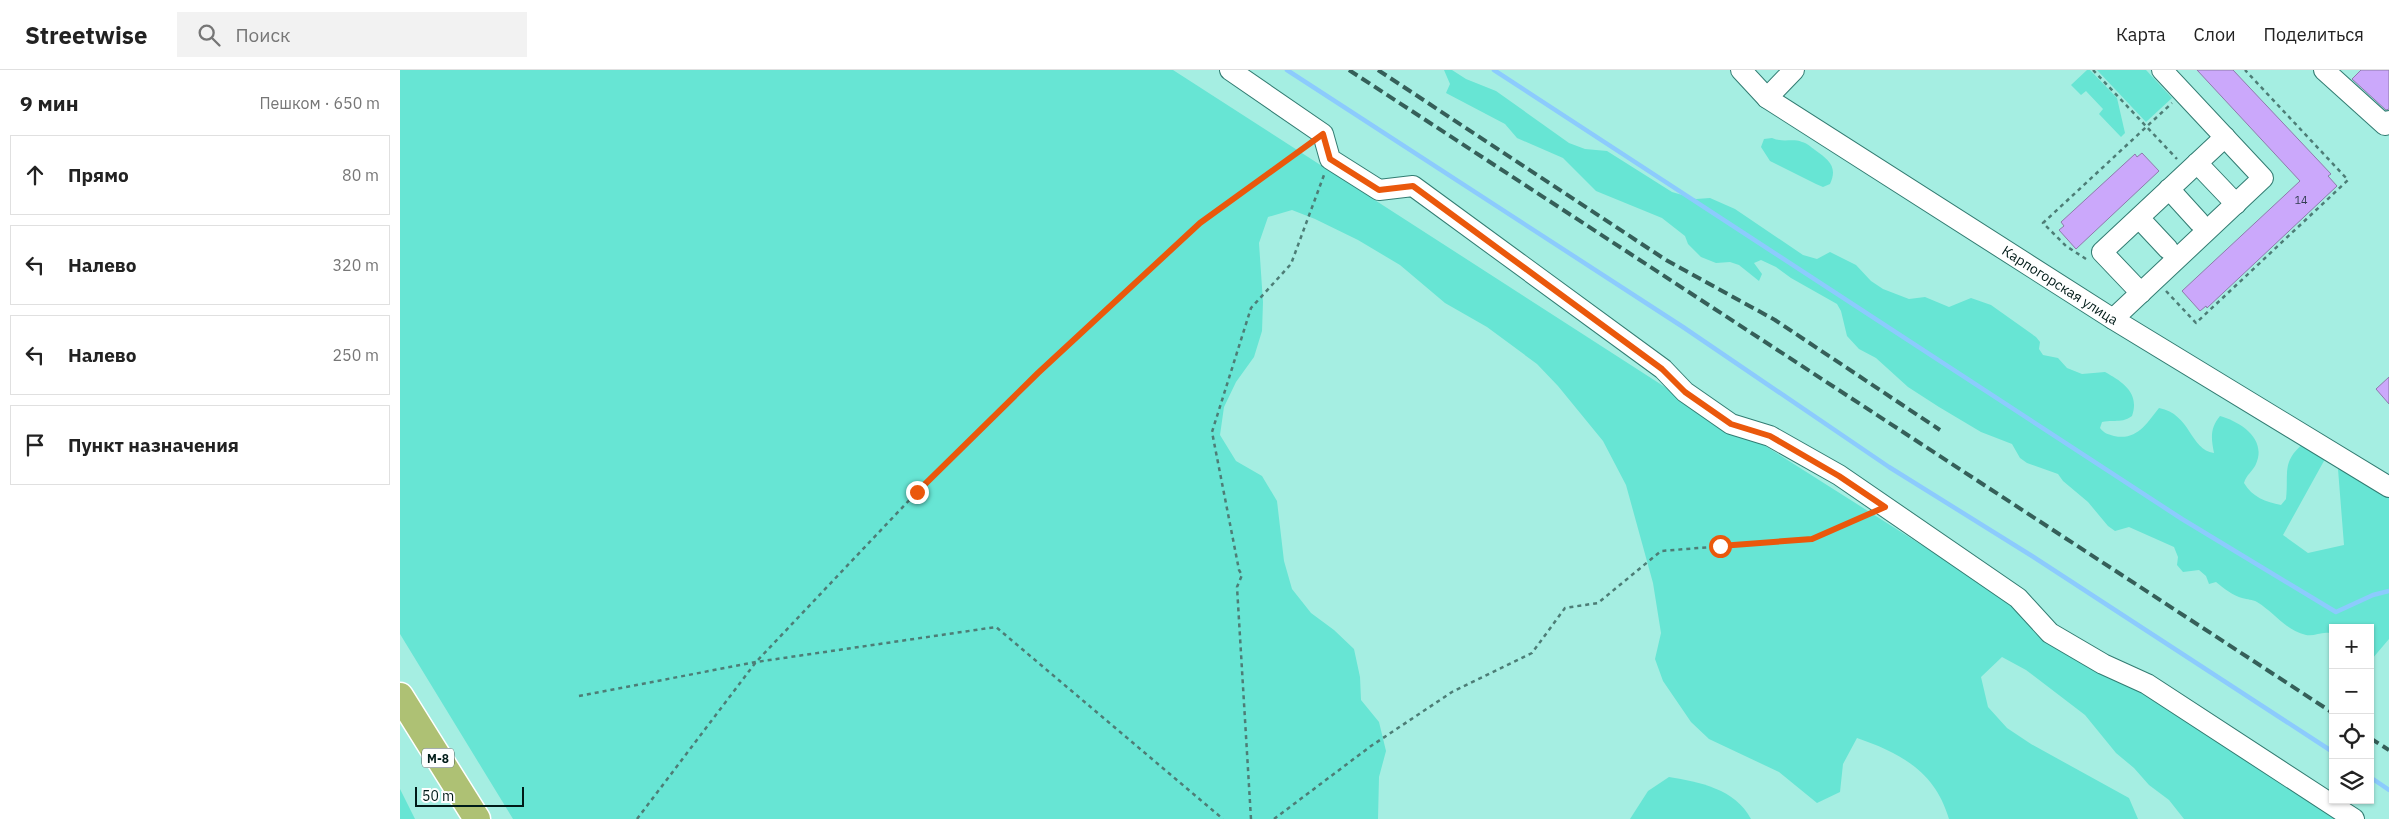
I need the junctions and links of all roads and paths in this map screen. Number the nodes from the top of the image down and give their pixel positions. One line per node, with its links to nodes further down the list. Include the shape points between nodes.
1 (1230, 70): 12 (street)
2 (1741, 70): 9 (street, Карпогорская улица)
3 (1793, 70): 9 (street)
4 (2093, 70): 11 (path)
5 (2162, 70): 8 (street)
6 (2245, 70): 22 (path, via 2348,180 2196,323)
7 (2324, 70): 10 (street, via 2385,125)
8 (2183, 92): 11 (path); 13 (street)
9 (1767, 98): 23 (street, Карпогорская улица)
10 (2389, 121)
11 (2146, 127): 15 (path); 21 (path, via 2043,223 2066,246 2091,262)
12 (1323, 134): 14 (street); 26 (path, via 1178,242 917,492)
13 (2225, 137): 15 (street); 17 (street, via 2263,178)
14 (1330, 159): 25 (street, via 1379,190 1413,186 1662,369 1685,392 1731,424 1770,436); 32 (path, via 1291,264 1251,308 1212,432 1242,575 1237,587)
15 (2193, 167): 16 (street); 17 (street)
16 (2169, 190): 18 (street); 19 (street)
17 (2236, 204): 22 (street)
18 (2139, 218): 20 (street); 21 (street)
19 (2200, 222)
20 (2168, 249)
21 (2102, 252): 22 (street)
22 (2148, 286): 23 (street)
23 (2113, 319): 24 (street, Карпогорская улица)
24 (2389, 487)
25 (1885, 507): 33 (path, via 1812,539 1661,550 1598,603 1565,608 1532,653 1452,692 1371,746); 34 (street, via 2018,598 2050,633 2103,664 2147,684)
26 (756, 662): 28 (path); 30 (path); 31 (path, via 996,627)
27 (400, 696): 29 (main road, М-8)
28 (579, 696)
29 (477, 819)
30 (637, 819)
31 (1223, 819)
32 (1251, 819)
33 (1274, 819)
34 (2354, 819)

